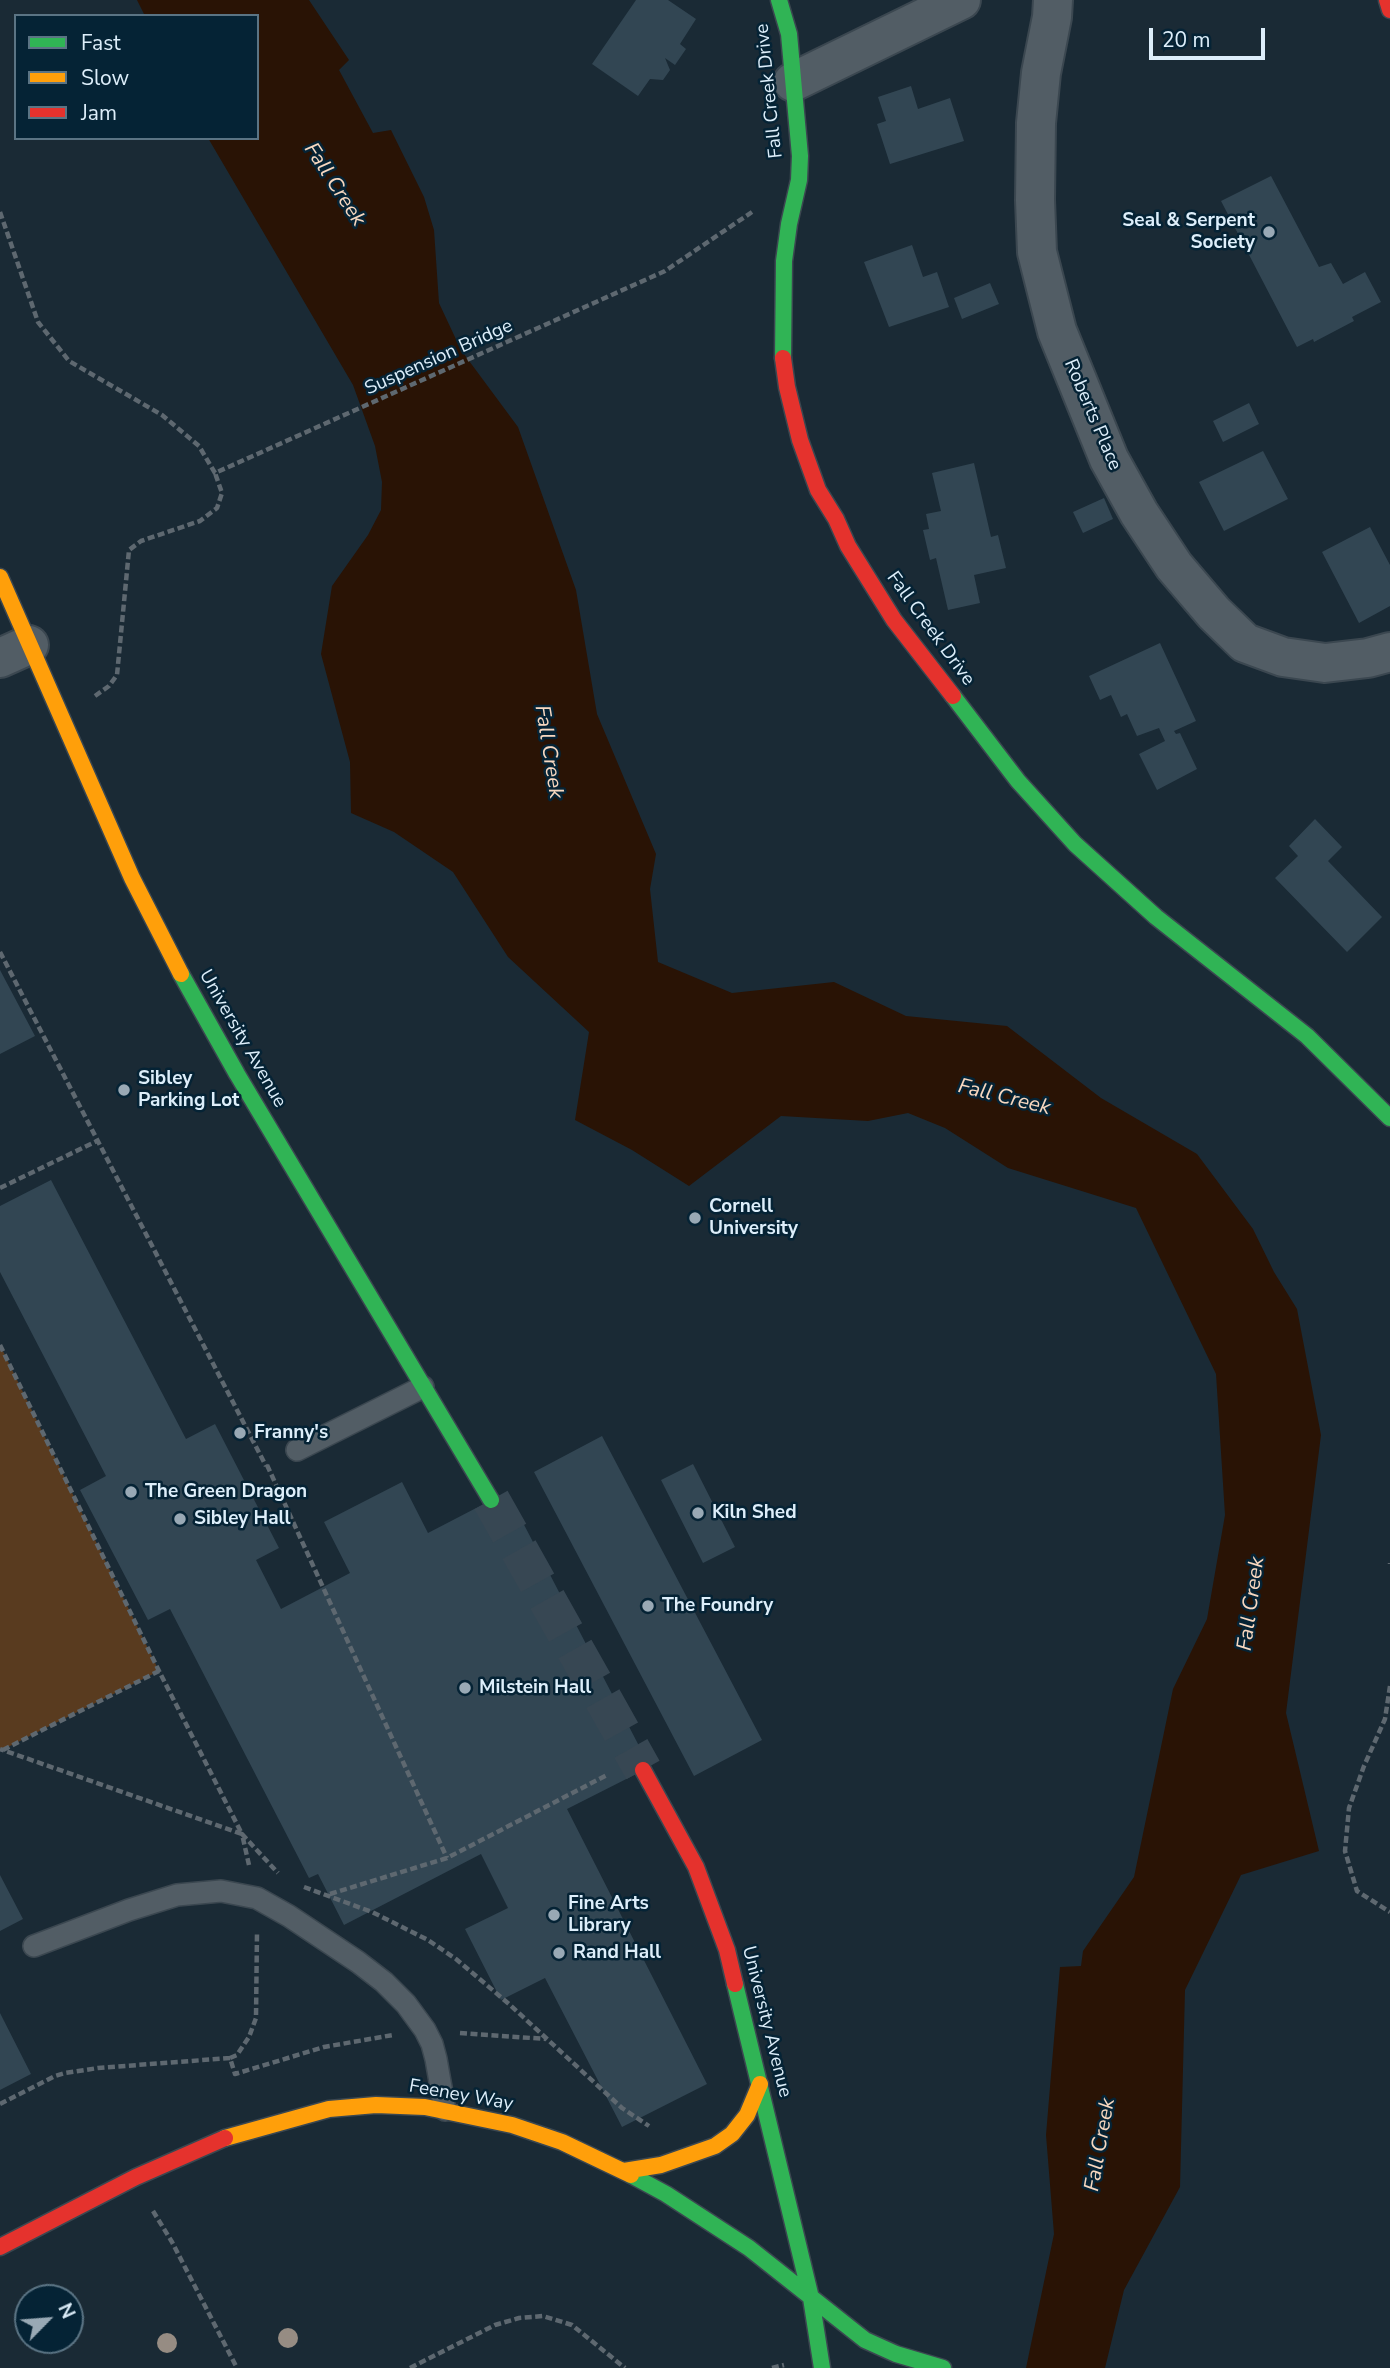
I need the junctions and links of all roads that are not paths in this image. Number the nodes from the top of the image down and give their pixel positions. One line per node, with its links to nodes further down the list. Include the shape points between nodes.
1 (779, 0): 6 (street, Fall Creek Drive, via 789,34)
2 (961, 0): 6 (street)
3 (1053, 0): 9 (street, Roberts Place, via 1035,123 1037,251 1057,331 1109,459 1174,566 1245,643 1283,657 1325,663)
4 (1387, 0): 5 (street)
5 (1390, 10)
6 (793, 82): 10 (street, Fall Creek Drive, via 800,156 783,261 783,359 800,439 818,490 848,546 894,620 1018,781 1075,844 1156,917 1307,1036)
7 (0, 577): 8 (street, University Avenue)
8 (15, 651): 11 (street, University Avenue, via 166,948)
9 (1390, 652)
10 (1390, 1118)
11 (423, 1387): 12 (lane); 13 (street, University Avenue)
12 (297, 1450)
13 (491, 1500)
14 (643, 1770): 16 (street, University Avenue, via 696,1867 712,1907)
15 (34, 1946): 17 (lane, via 177,1895 220,1891 257,1898 358,1962 406,2004 432,2044)
16 (760, 2084): 18 (street, via 747,2115 715,2146 661,2165); 20 (street, University Avenue)
17 (444, 2110): 18 (street, Feeney Way, via 512,2125); 19 (street, Feeney Way, via 400,2105 345,2107 255,2128 136,2177)
18 (624, 2171): 20 (street, Feeney Way, via 749,2248)
19 (0, 2247)
20 (811, 2298): 21 (street, University Avenue); 22 (street, Feeney Way, via 865,2340)
21 (822, 2368)
22 (943, 2368)

